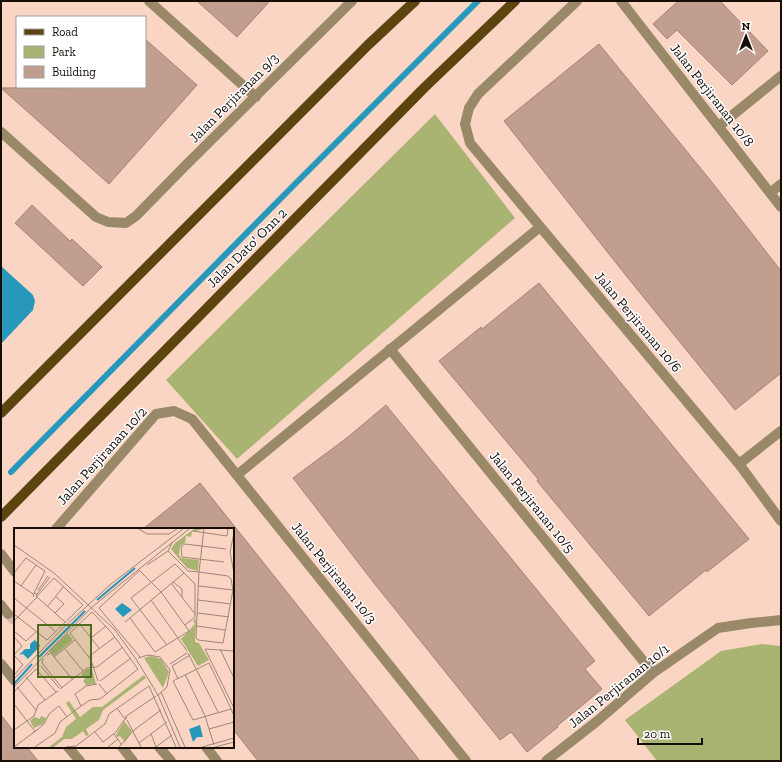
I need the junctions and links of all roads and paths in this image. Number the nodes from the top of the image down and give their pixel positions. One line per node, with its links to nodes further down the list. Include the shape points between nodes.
1 (149, 1): 8 (street)
2 (352, 1): 8 (street, Jalan Perjiranan 9/3)
3 (415, 1): 17 (main road)
4 (515, 1): 21 (main road, Jalan Dato' Onn 2, via 425,87)
5 (577, 1): 14 (street, Jalan Perjiranan 10/6, via 478,94 469,108 465,124 470,144)
6 (621, 1): 9 (street, Jalan Perjiranan 10/8)
7 (781, 76): 9 (street)
8 (256, 97): 10 (street, Jalan Perjiranan 9/3, via 126,224 108,222 96,217)
9 (719, 126): 12 (street, Jalan Perjiranan 10/8)
10 (1, 132)
11 (781, 184): 12 (street)
12 (770, 192): 13 (street, Jalan Perjiranan 10/8)
13 (781, 207)
14 (540, 227): 15 (street); 19 (street, Jalan Perjiranan 10/6)
15 (390, 349): 20 (street); 30 (street, Jalan Perjiranan 10/5)
16 (174, 411): 20 (street, Jalan Perjiranan 10/3, via 192,419); 23 (street, Jalan Perjiranan 10/2, via 156,414)
17 (1, 413)
18 (781, 432): 19 (street)
19 (739, 464): 22 (street, Jalan Perjiranan 10/6)
20 (237, 475): 40 (street, Jalan Perjiranan 10/3)
21 (1, 517)
22 (781, 521)
23 (57, 528)
24 (1, 554): 25 (street)
25 (14, 571)
26 (1, 605): 27 (street)
27 (8, 614)
28 (781, 620): 30 (street, Jalan Perjiranan 10/1, via 718,628)
29 (1, 664): 31 (street)
30 (653, 673): 41 (street, Jalan Perjiranan 10/1)
31 (14, 680)
32 (69, 748): 36 (street)
33 (123, 748): 37 (street)
34 (160, 748): 38 (street)
35 (207, 748): 39 (street)
36 (80, 761)
37 (133, 761)
38 (171, 761)
39 (217, 761)
40 (466, 761)
41 (546, 761)

